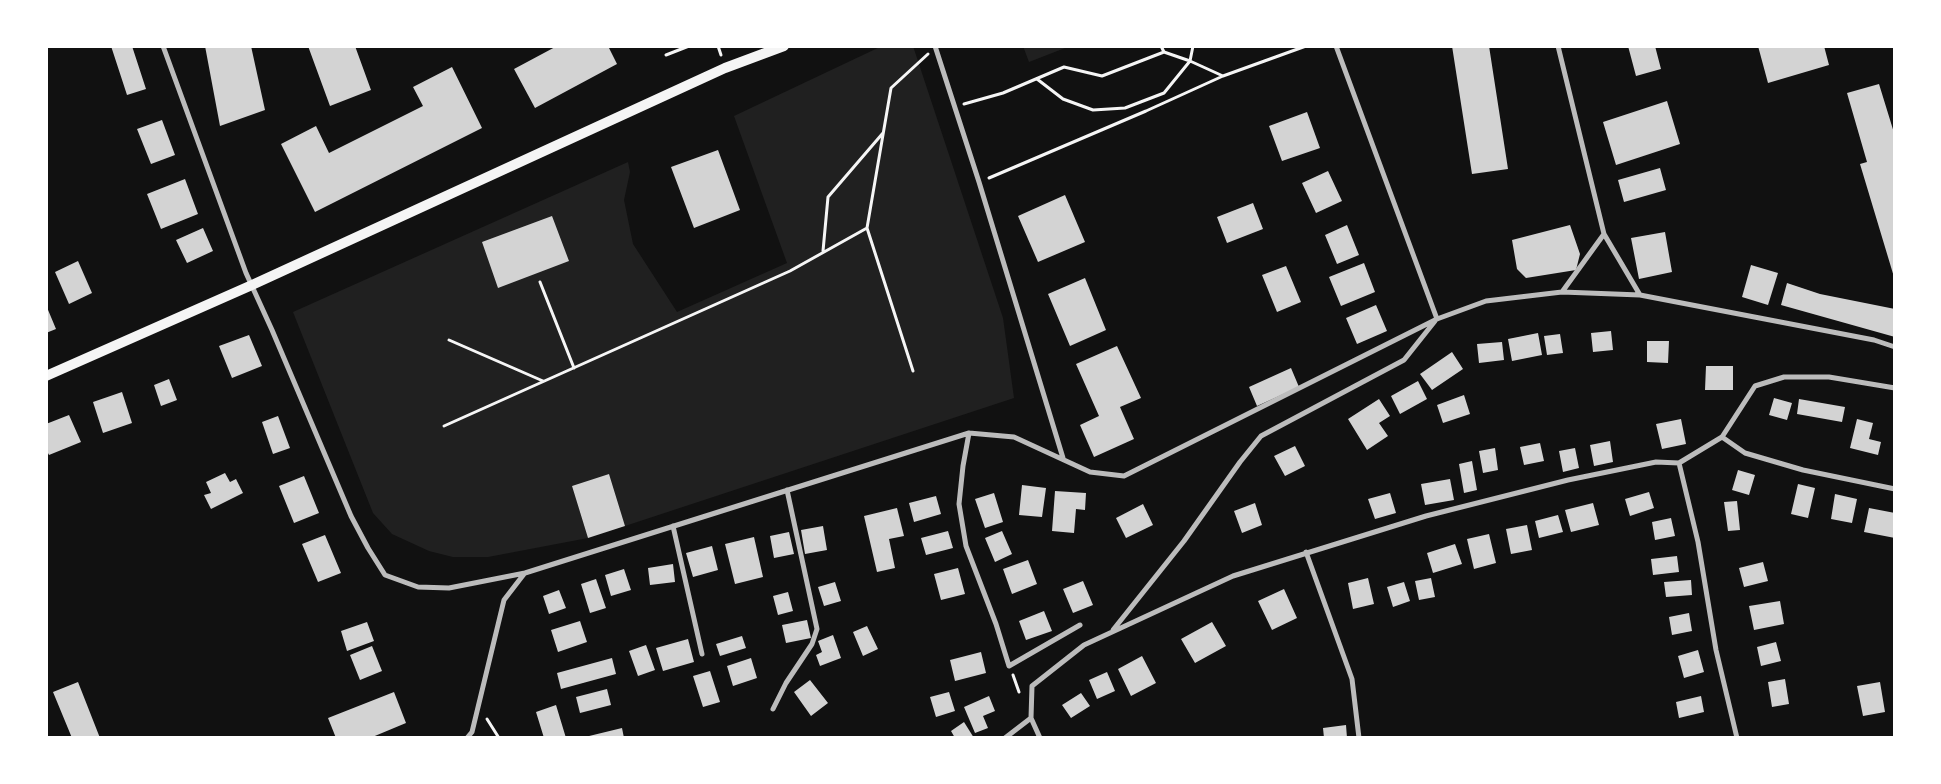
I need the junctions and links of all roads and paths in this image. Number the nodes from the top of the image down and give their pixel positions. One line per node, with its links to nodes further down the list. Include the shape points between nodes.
1 (163, 46): 22 (street)
2 (689, 46): 11 (path)
3 (784, 46): 22 (main road, via 725,68)
4 (1161, 46): 10 (path)
5 (1193, 46): 12 (path)
6 (1306, 46): 13 (path)
7 (1336, 46): 25 (street)
8 (1558, 46): 19 (street)
9 (935, 47): 15 (street); 16 (path, via 891,88)
10 (1164, 52): 12 (path); 14 (path, via 1102,76 1064,67)
11 (666, 55)
12 (1190, 60): 13 (path); 14 (path, via 1164,92 1125,108 1093,110 1063,99)
13 (1223, 76): 17 (path)
14 (1037, 78): 15 (path, via 1003,93)
15 (954, 107): 17 (street)
16 (883, 133): 18 (path); 20 (path, via 828,197)
17 (979, 182): 36 (street)
18 (867, 228): 20 (path); 29 (path)
19 (1604, 234): 23 (street); 24 (street)
20 (823, 252): 28 (path)
21 (540, 282): 28 (path)
22 (252, 285): 30 (main road); 42 (street, via 351,516 385,575 418,587 449,588)
23 (1562, 292): 24 (street); 25 (street, via 1486,301)
24 (1640, 295): 27 (street, via 1874,340)
25 (1437, 319): 36 (street, via 1124,476 1090,472); 44 (street, via 1404,360 1261,436 1184,541)
26 (449, 340): 31 (path)
27 (1895, 347)
28 (574, 368): 31 (path)
29 (913, 371)
30 (46, 376)
31 (544, 381): 33 (path)
32 (1895, 388): 35 (street, via 1829,377 1784,377 1755,386)
33 (444, 426)
34 (969, 433): 36 (street, via 1014,437); 39 (street); 43 (street, via 959,504 966,546 1009,666)
35 (1722, 437): 37 (street); 38 (street, via 1745,453 1803,470)
36 (1063, 458)
37 (1679, 462): 41 (street, via 1656,462 1568,480 1426,516); 54 (street)
38 (1895, 489)
39 (787, 490): 40 (street); 47 (street, via 817,629 812,644)
40 (673, 526): 42 (street); 45 (street)
41 (1306, 552): 44 (street, via 1233,576); 53 (street, via 1352,679)
42 (525, 573): 46 (street, via 504,600)
43 (1080, 625)
44 (1112, 631): 48 (street, via 1084,645 1032,686)
45 (702, 654)
46 (478, 706): 49 (street, via 472,732); 50 (path)
47 (772, 709)
48 (1031, 718): 51 (street); 52 (street)
49 (467, 738)
50 (499, 738)
51 (1005, 738)
52 (1040, 738)
53 (1359, 738)
54 (1737, 738)

